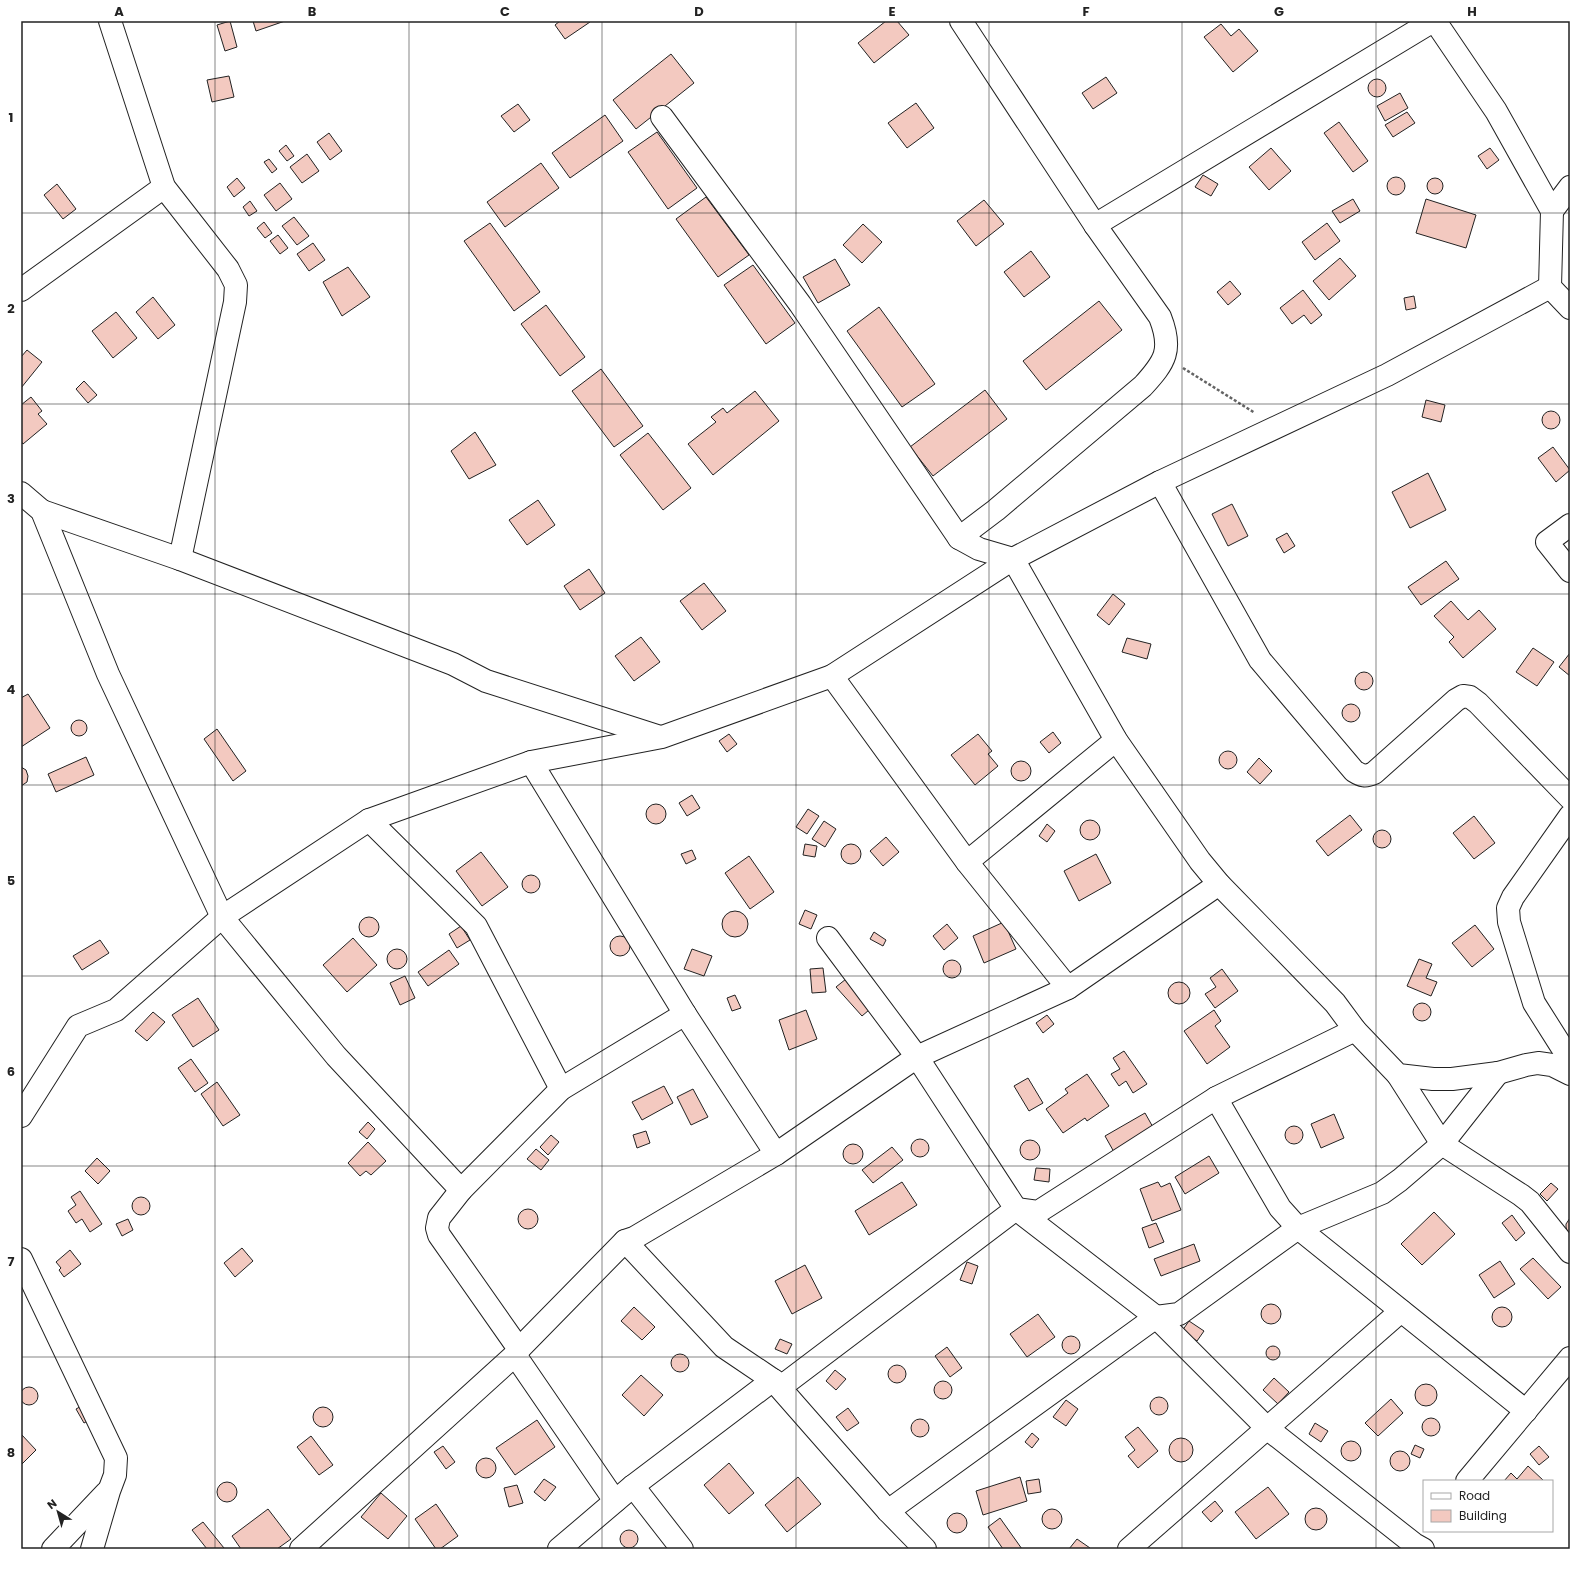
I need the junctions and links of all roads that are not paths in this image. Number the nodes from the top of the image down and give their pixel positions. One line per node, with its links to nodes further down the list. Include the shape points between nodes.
1 (110, 21): 6 (street)
2 (961, 21): 8 (street)
3 (1434, 21): 7 (street, via 1496,112); 8 (street)
4 (662, 117): 16 (street, via 800,304)
5 (1570, 187): 7 (street)
6 (164, 188): 10 (street); 17 (street, via 228,269 236,285 235,302)
7 (1552, 211): 9 (street)
8 (1095, 225): 16 (street, via 1160,317 1167,343 1165,357 1142,386 996,510)
9 (1550, 287): 11 (street); 12 (street, via 1387,375)
10 (21, 290)
11 (1570, 308)
12 (1160, 482): 18 (street); 24 (street, via 1260,660 1354,771 1366,777 1374,773 1463,696 1470,697 1478,703)
13 (21, 493): 14 (street)
14 (42, 512): 17 (street); 29 (street, via 108,674)
15 (1570, 525): 19 (street, via 1547,542)
16 (959, 538): 18 (street, via 980,549)
17 (180, 559): 21 (street, via 452,664 486,681)
18 (1013, 559): 20 (street); 22 (street)
19 (1570, 571)
20 (832, 676): 21 (street); 27 (street)
21 (662, 737): 23 (street)
22 (1116, 740): 27 (street); 28 (street, via 1200,861)
23 (531, 762): 26 (street); 32 (street)
24 (1570, 798)
25 (1570, 816): 35 (street, via 1513,897 1508,908 1509,922 1534,1004)
26 (369, 820): 29 (street); 39 (street, via 476,926)
27 (967, 862): 31 (street)
28 (1219, 884): 31 (street); 33 (street, via 1335,1003)
29 (222, 917): 41 (street, via 116,1010 78,1026); 44 (street, via 336,1056)
30 (828, 938): 34 (street)
31 (1068, 988): 34 (street)
32 (685, 1014): 39 (street); 43 (street)
33 (1354, 1030): 37 (street); 40 (street)
34 (917, 1057): 43 (street); 45 (street)
35 (1570, 1060)
36 (1498, 1073): 37 (street, via 1452,1079); 38 (street, via 1538,1064 1552,1065); 42 (street)
37 (1398, 1074): 42 (street)
38 (1570, 1074)
39 (561, 1089): 44 (street)
40 (1216, 1098): 45 (street, via 1038,1212); 46 (street, via 1280,1208)
41 (21, 1112)
42 (1442, 1144): 46 (street, via 1382,1193); 48 (street, via 1530,1202)
43 (776, 1154): 47 (street)
44 (461, 1190): 52 (street, via 439,1218 439,1235)
45 (1016, 1209): 51 (street); 54 (street, via 782,1386)
46 (1298, 1228): 50 (street); 51 (street, via 1179,1314)
47 (625, 1241): 52 (street); 54 (street, via 724,1347)
48 (1570, 1252)
49 (21, 1259): 59 (street, via 112,1447 117,1466 116,1476)
50 (1401, 1311): 55 (street); 56 (street)
51 (1156, 1317): 56 (street); 61 (street)
52 (517, 1352): 60 (street); 65 (street)
53 (1570, 1358): 55 (street)
54 (772, 1380): 58 (street); 61 (street)
55 (1526, 1411): 57 (street)
56 (1268, 1429): 62 (street); 69 (street)
57 (1468, 1480)
58 (633, 1486): 60 (street); 67 (street)
59 (109, 1491): 63 (street); 64 (street)
60 (615, 1500): 66 (street)
61 (888, 1511): 68 (street)
62 (1418, 1543)
63 (53, 1549)
64 (92, 1549)
65 (301, 1549)
66 (559, 1549)
67 (682, 1549)
68 (925, 1549)
69 (1130, 1549)

